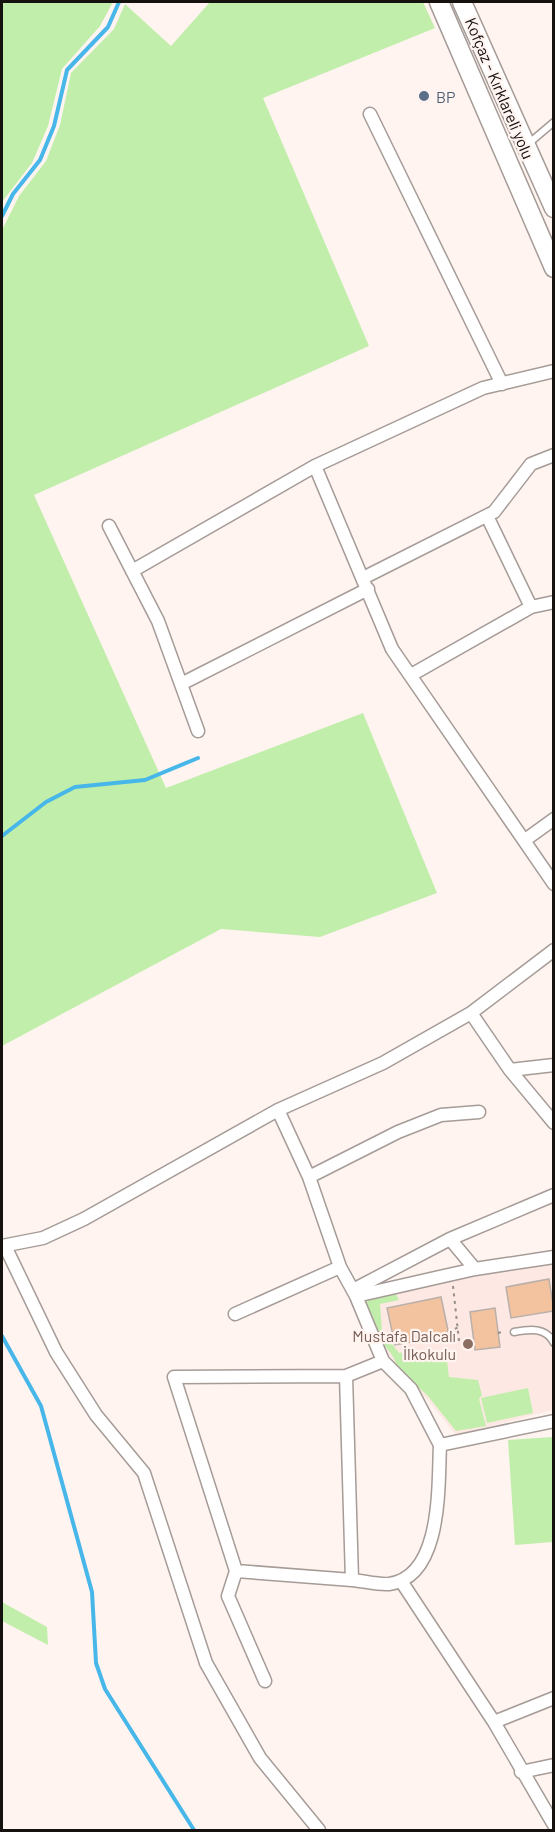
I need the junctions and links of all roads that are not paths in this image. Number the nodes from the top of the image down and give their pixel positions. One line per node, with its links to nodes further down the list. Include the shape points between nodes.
1 (439, 2): 7 (main road)
2 (467, 4): 5 (main road, Kofçaz - Kırklareli yolu)
3 (370, 114): 9 (street)
4 (554, 122): 5 (lane)
5 (525, 146): 6 (main road, Kofçaz - Kırklareli yolu)
6 (554, 208)
7 (554, 268)
8 (554, 371): 9 (street)
9 (502, 384): 11 (street, via 483,388)
10 (554, 455): 12 (street, via 531,464)
11 (315, 466): 14 (street); 15 (street)
12 (487, 516): 15 (street); 17 (street)
13 (109, 526): 14 (street)
14 (132, 571): 19 (street, via 158,621)
15 (365, 584): 18 (street, via 392,649); 19 (street)
16 (554, 603): 17 (street)
17 (531, 607): 18 (street)
18 (411, 675): 22 (street)
19 (181, 684): 20 (street)
20 (198, 730)
21 (554, 819): 22 (street)
22 (525, 840): 23 (street)
23 (554, 884)
24 (554, 950): 25 (street)
25 (471, 1013): 27 (street); 28 (street, via 382,1063)
26 (554, 1065): 27 (street)
27 (510, 1070): 30 (street)
28 (278, 1110): 31 (street); 34 (street, via 84,1219 43,1238)
29 (479, 1112): 31 (street, via 441,1115 398,1132)
30 (554, 1123)
31 (309, 1178): 36 (street)
32 (554, 1196): 33 (street)
33 (450, 1239): 37 (street); 38 (street)
34 (3, 1246): 55 (street, via 56,1352 96,1415 144,1473 206,1663 260,1758)
35 (554, 1257): 37 (street)
36 (340, 1267): 38 (street); 39 (street)
37 (475, 1269): 38 (street)
38 (354, 1293): 42 (street)
39 (235, 1314)
40 (514, 1332): 41 (lane, via 545,1332)
41 (554, 1343)
42 (383, 1360): 43 (street); 45 (street, via 411,1389)
43 (346, 1376): 46 (street, via 174,1377); 47 (street)
44 (554, 1421): 45 (street)
45 (440, 1445): 48 (street, via 430,1545 421,1564)
46 (236, 1571): 47 (street); 49 (street, via 228,1596)
47 (352, 1580): 48 (street, via 388,1584)
48 (401, 1581): 51 (street)
49 (265, 1681)
50 (554, 1698): 51 (street)
51 (494, 1722): 53 (street)
52 (554, 1765): 53 (street)
53 (521, 1772): 54 (street)
54 (554, 1825)
55 (319, 1830)

